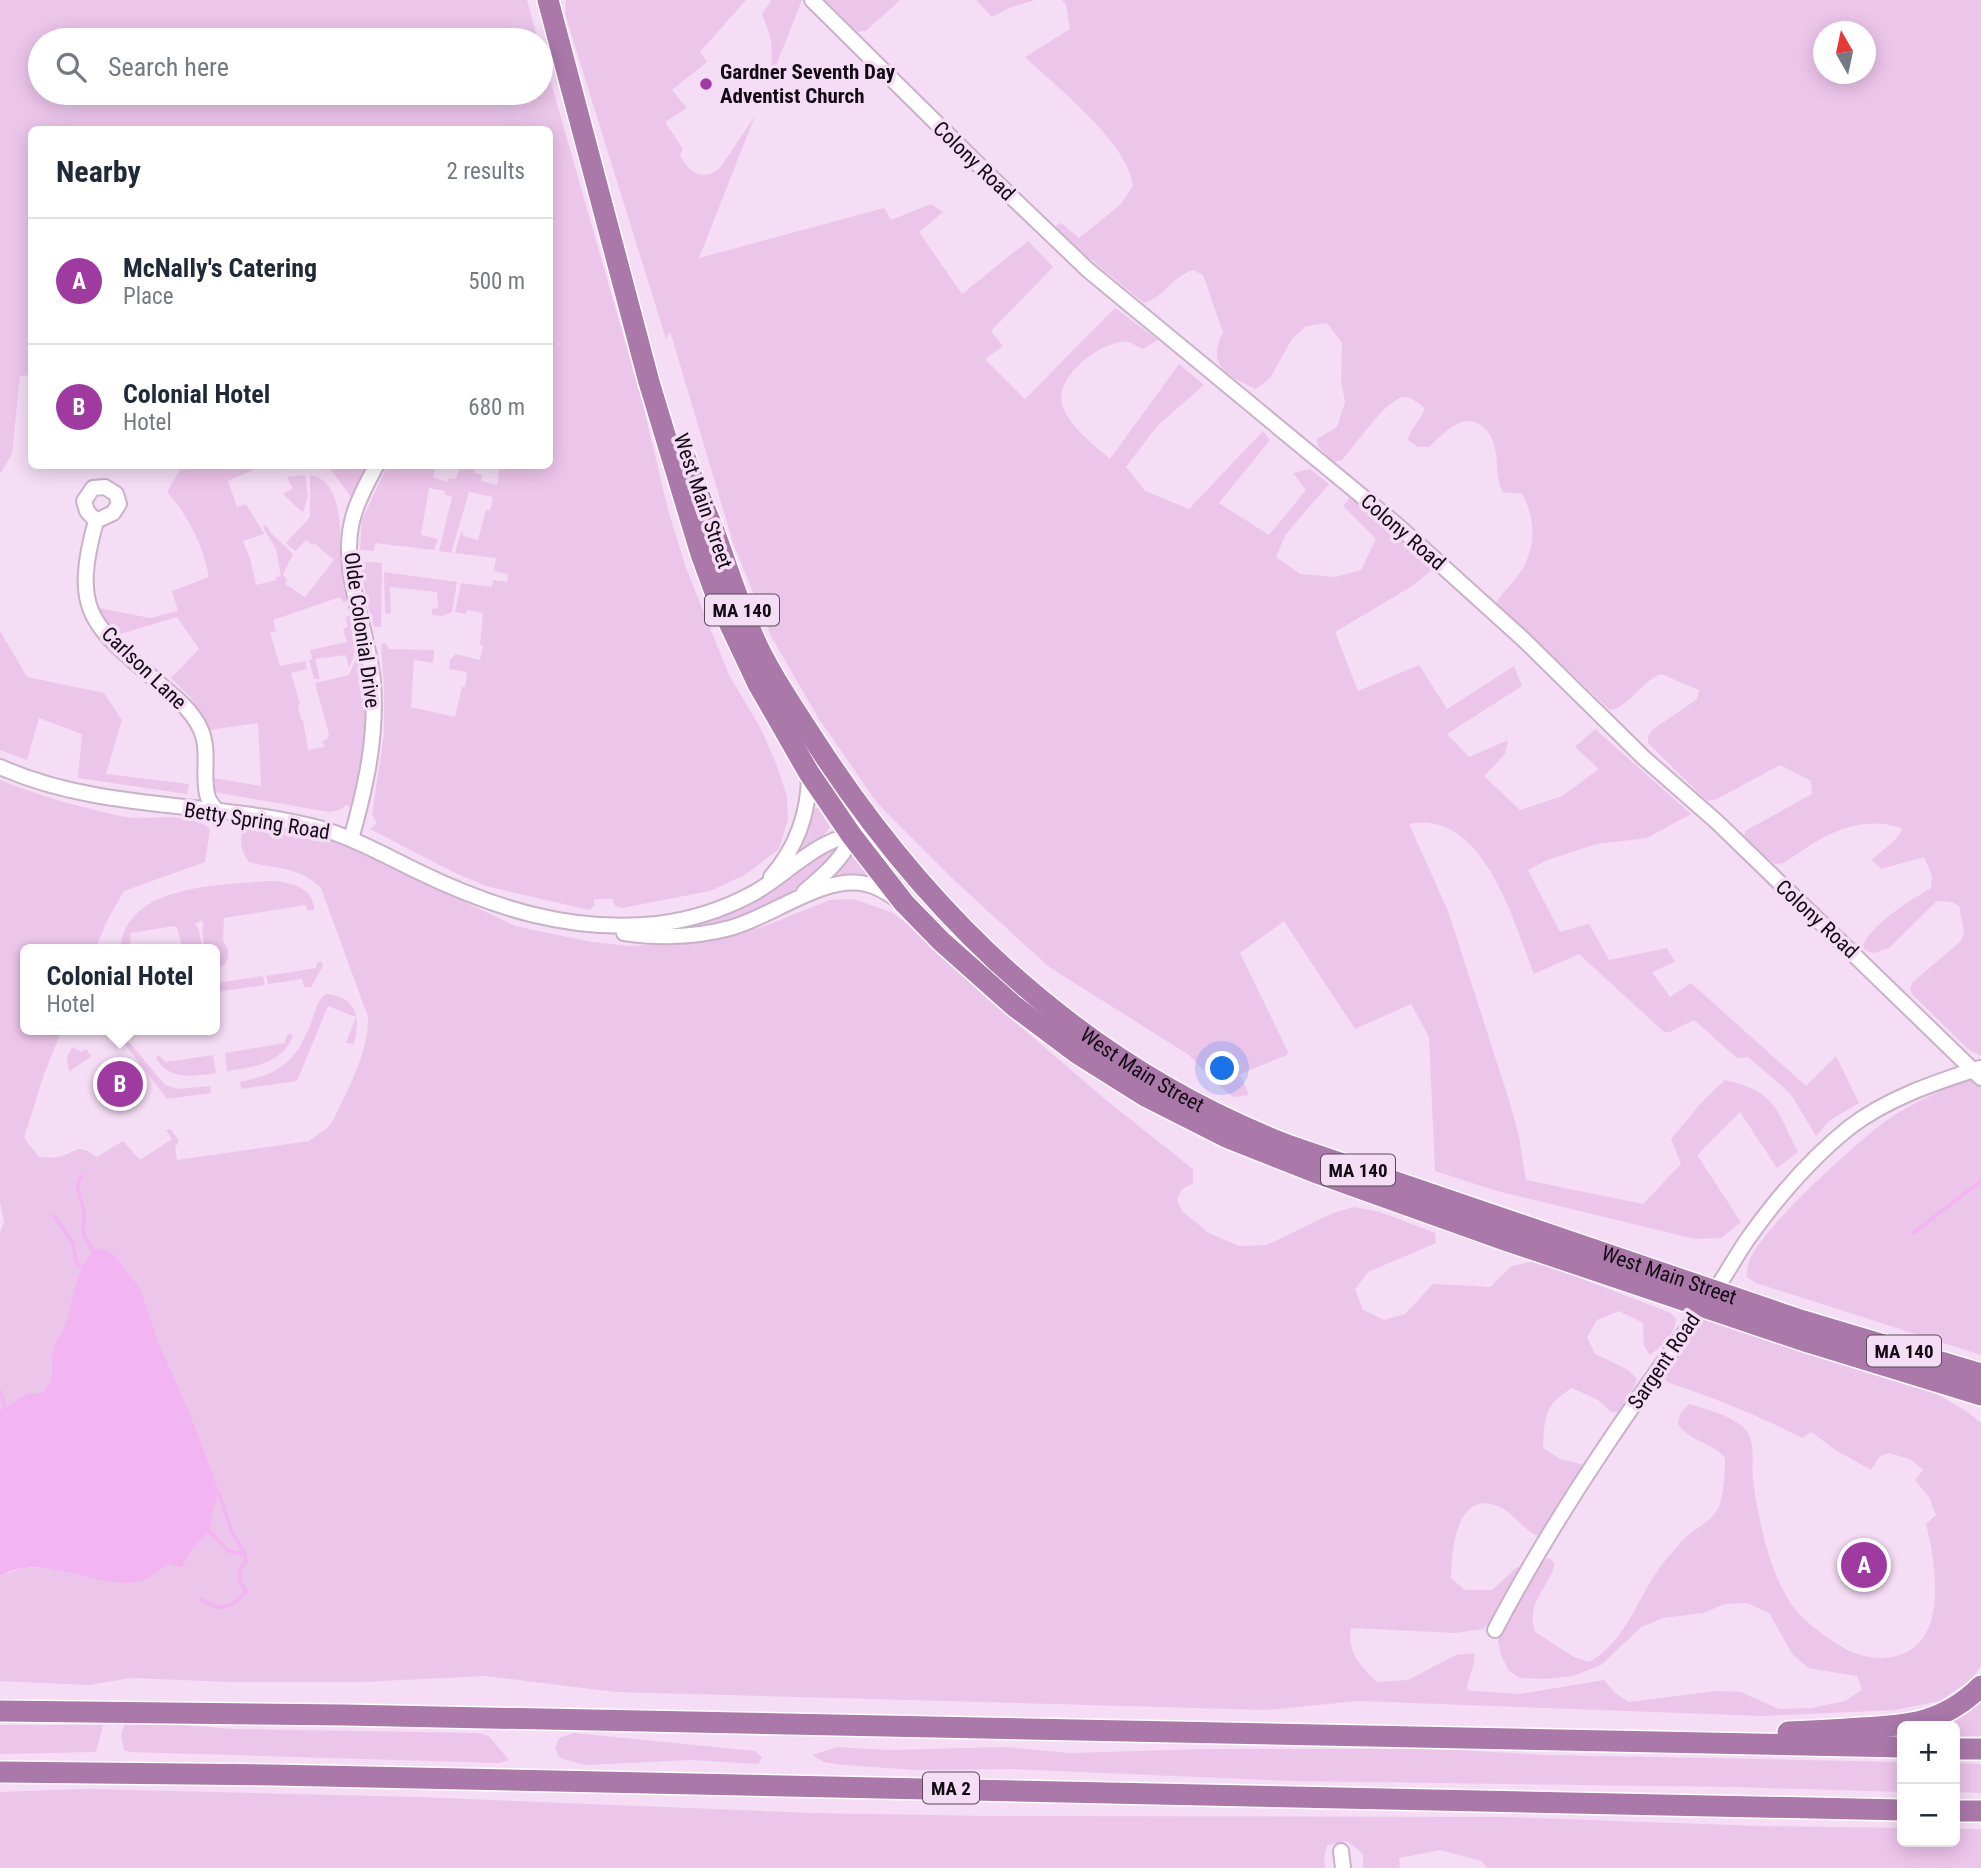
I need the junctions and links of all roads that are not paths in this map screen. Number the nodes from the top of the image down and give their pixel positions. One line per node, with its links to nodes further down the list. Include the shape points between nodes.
1 (548, 0): 3 (highway, MA 140)
2 (813, 0): 17 (street, Colony Road, via 1080,262 1398,526)
3 (565, 63): 7 (highway, West Main Street / MA 140, via 649,382 698,544 716,595 758,684); 8 (highway, West Main Street / MA 140, via 688,464 743,612 771,672)
4 (375, 469): 11 (street, Olde Colonial Drive, via 354,515 350,544 353,583 371,665 374,714 371,760)
5 (96, 521): 9 (street, Carlson Lane, via 85,577 95,620 108,638 196,720 205,745 207,797)
6 (0, 767): 9 (street, Betty Spring Road, via 78,793)
7 (808, 773): 10 (highway, West Main Street / MA 140); 13 (street, Betty Spring Road, via 809,796 802,827 786,859)
8 (856, 801): 10 (street, Betty Spring Road); 12 (highway, West Main Street / MA 140)
9 (218, 812): 11 (street, Betty Spring Road, via 297,823)
10 (852, 836): 12 (street); 13 (street, Betty Spring Road, via 827,843); 14 (street, Betty Spring Road, via 833,867); 15 (highway, West Main Street / MA 140)
11 (351, 839): 16 (street, Betty Spring Road, via 481,900 528,915)
12 (888, 844): 18 (highway, West Main Street / MA 140, via 958,925 1020,982 1151,1079 1238,1125 1290,1146)
13 (761, 889): 16 (street, Betty Spring Road, via 683,920 638,926)
14 (792, 902): 15 (street, Betty Spring Road, via 854,882 876,887); 16 (street, Betty Spring Road, via 741,925 699,933 635,934)
15 (909, 908): 18 (highway, West Main Street / MA 140, via 989,985 1045,1030 1110,1074 1226,1138 1492,1236)
16 (585, 924)
17 (1978, 1072): 18 (street, Sargent Road, via 1895,1100 1838,1137 1769,1210)
18 (1708, 1298): 19 (highway, West Main Street / MA 140, via 1797,1319); 20 (street, Sargent Road, via 1579,1489)
19 (1980, 1389)
20 (1495, 1630)
21 (1981, 1686): 23 (highway, via 1948,1711 1899,1726)
22 (0, 1711): 23 (highway)
23 (1564, 1741): 24 (highway)
24 (1897, 1748)
25 (1960, 1749): 26 (highway)
26 (1981, 1749)
27 (0, 1772): 28 (highway, MA 2)
28 (1897, 1810)
29 (1960, 1811): 30 (highway)
30 (1981, 1811)
31 (1341, 1851): 32 (street)
32 (1343, 1868)

